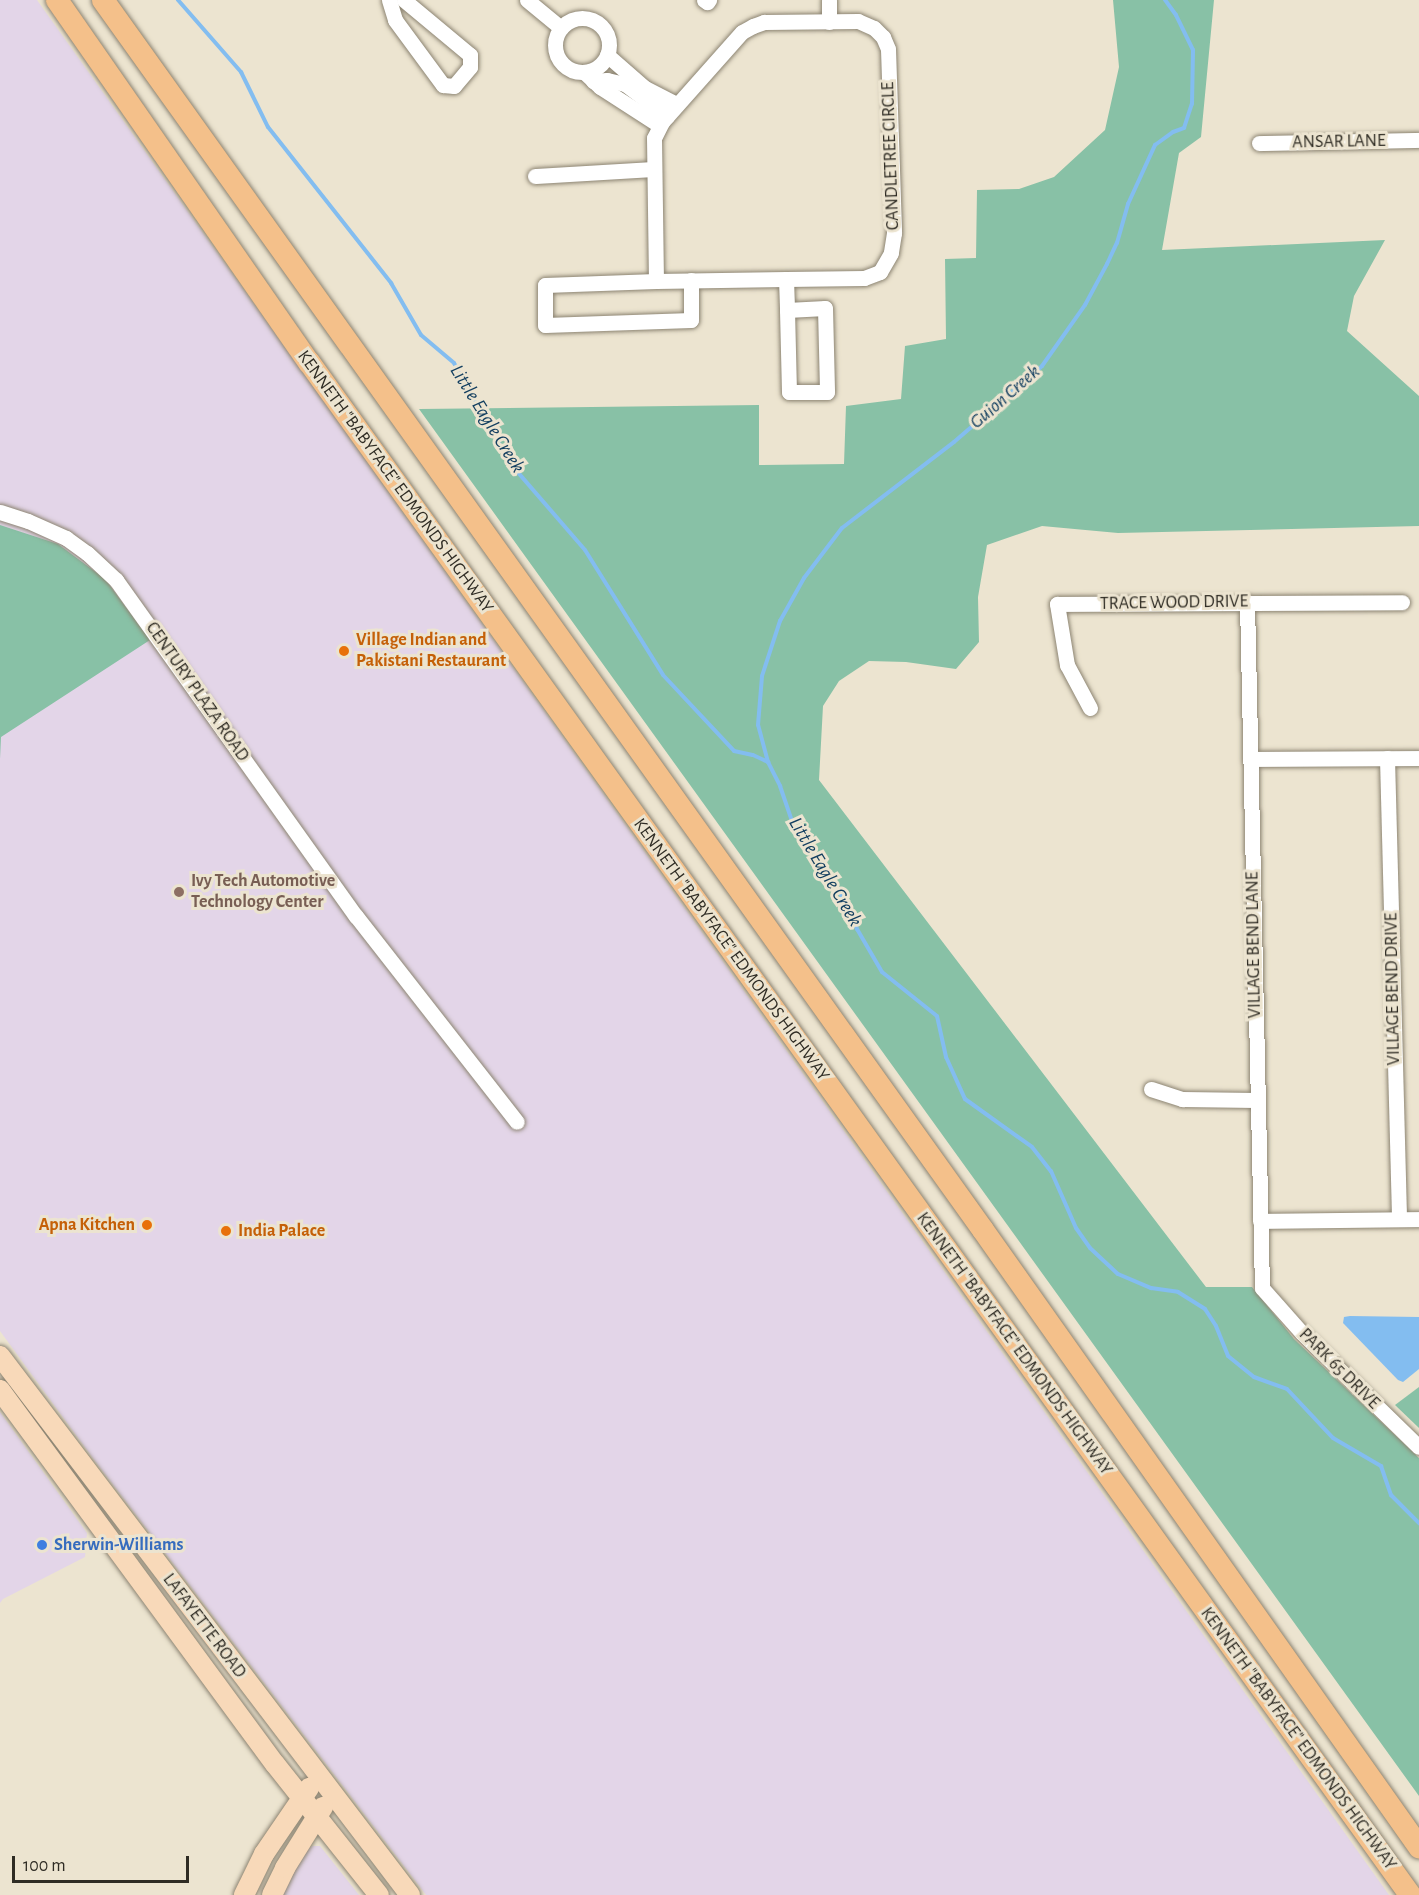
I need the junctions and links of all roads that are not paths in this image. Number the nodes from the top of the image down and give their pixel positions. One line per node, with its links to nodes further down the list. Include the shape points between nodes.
1 (57, 0): 49 (highway, KENNETH "BABYFACE" EDMONDS HIGHWAY, via 309,362)
2 (103, 0): 44 (highway, KENNETH "BABYFACE" EDMONDS HIGHWAY, via 976,1220)
3 (389, 0): 4 (street, via 396,20 443,85 454,86 470,69 470,55)
4 (404, 0)
5 (527, 0): 10 (street)
6 (704, 0): 7 (street)
7 (708, 0)
8 (829, 0): 9 (street)
9 (830, 22): 13 (street, CANDLETREE CIRCLE, via 764,22 747,28); 19 (street, CANDLETREE CIRCLE, via 866,23 877,30 887,45 894,242 884,268 869,278)
10 (561, 28): 11 (street, via 576,19 593,20 606,33); 12 (street, via 555,45 560,62)
11 (607, 54): 12 (street); 13 (street, via 645,88)
12 (588, 77): 14 (street)
13 (678, 104): 14 (street, CANDLETREE CIRCLE)
14 (663, 121): 17 (street, via 654,138)
15 (1419, 140): 16 (street, ANSAR LANE)
16 (1259, 143)
17 (654, 169): 18 (street); 21 (street)
18 (535, 176)
19 (786, 279): 20 (street, CANDLETREE CIRCLE); 22 (street)
20 (691, 280): 21 (street, CANDLETREE CIRCLE); 21 (street, CANDLETREE CIRCLE, via 691,320 545,325 545,285)
21 (656, 281)
22 (787, 310): 22 (street, via 825,308 827,392 789,392)
23 (0, 512): 32 (street, CENTURY PLAZA ROAD, via 66,538 113,576 356,916)
24 (1247, 602): 25 (street, TRACE WOOD DRIVE); 26 (street, TRACE WOOD DRIVE, via 1057,604 1067,665); 29 (street, VILLAGE BEND LANE)
25 (1402, 602)
26 (1090, 708)
27 (1387, 758): 28 (street); 29 (street); 33 (street, VILLAGE BEND DRIVE)
28 (1419, 758)
29 (1251, 759): 31 (street, VILLAGE BEND LANE)
30 (1151, 1089): 31 (street, via 1182,1099)
31 (1256, 1100): 35 (street, VILLAGE BEND LANE)
32 (517, 1122)
33 (1399, 1219): 34 (street); 35 (street)
34 (1419, 1219)
35 (1260, 1221): 36 (street, VILLAGE BEND LANE)
36 (1262, 1288): 39 (street, PARK 65 DRIVE, via 1302,1333)
37 (0, 1356): 40 (main road, LAFAYETTE ROAD)
38 (0, 1390): 42 (main road, LAFAYETTE ROAD)
39 (1419, 1447)
40 (319, 1777): 41 (main road, LAFAYETTE ROAD); 42 (main road)
41 (331, 1793): 43 (main road); 48 (main road, LAFAYETTE ROAD)
42 (301, 1796): 43 (main road, LAFAYETTE ROAD); 45 (main road, via 264,1854)
43 (317, 1817): 46 (main road); 47 (main road, LAFAYETTE ROAD)
44 (1419, 1847)
45 (244, 1895)
46 (272, 1895)
47 (378, 1895)
48 (410, 1895)
49 (1410, 1895)

